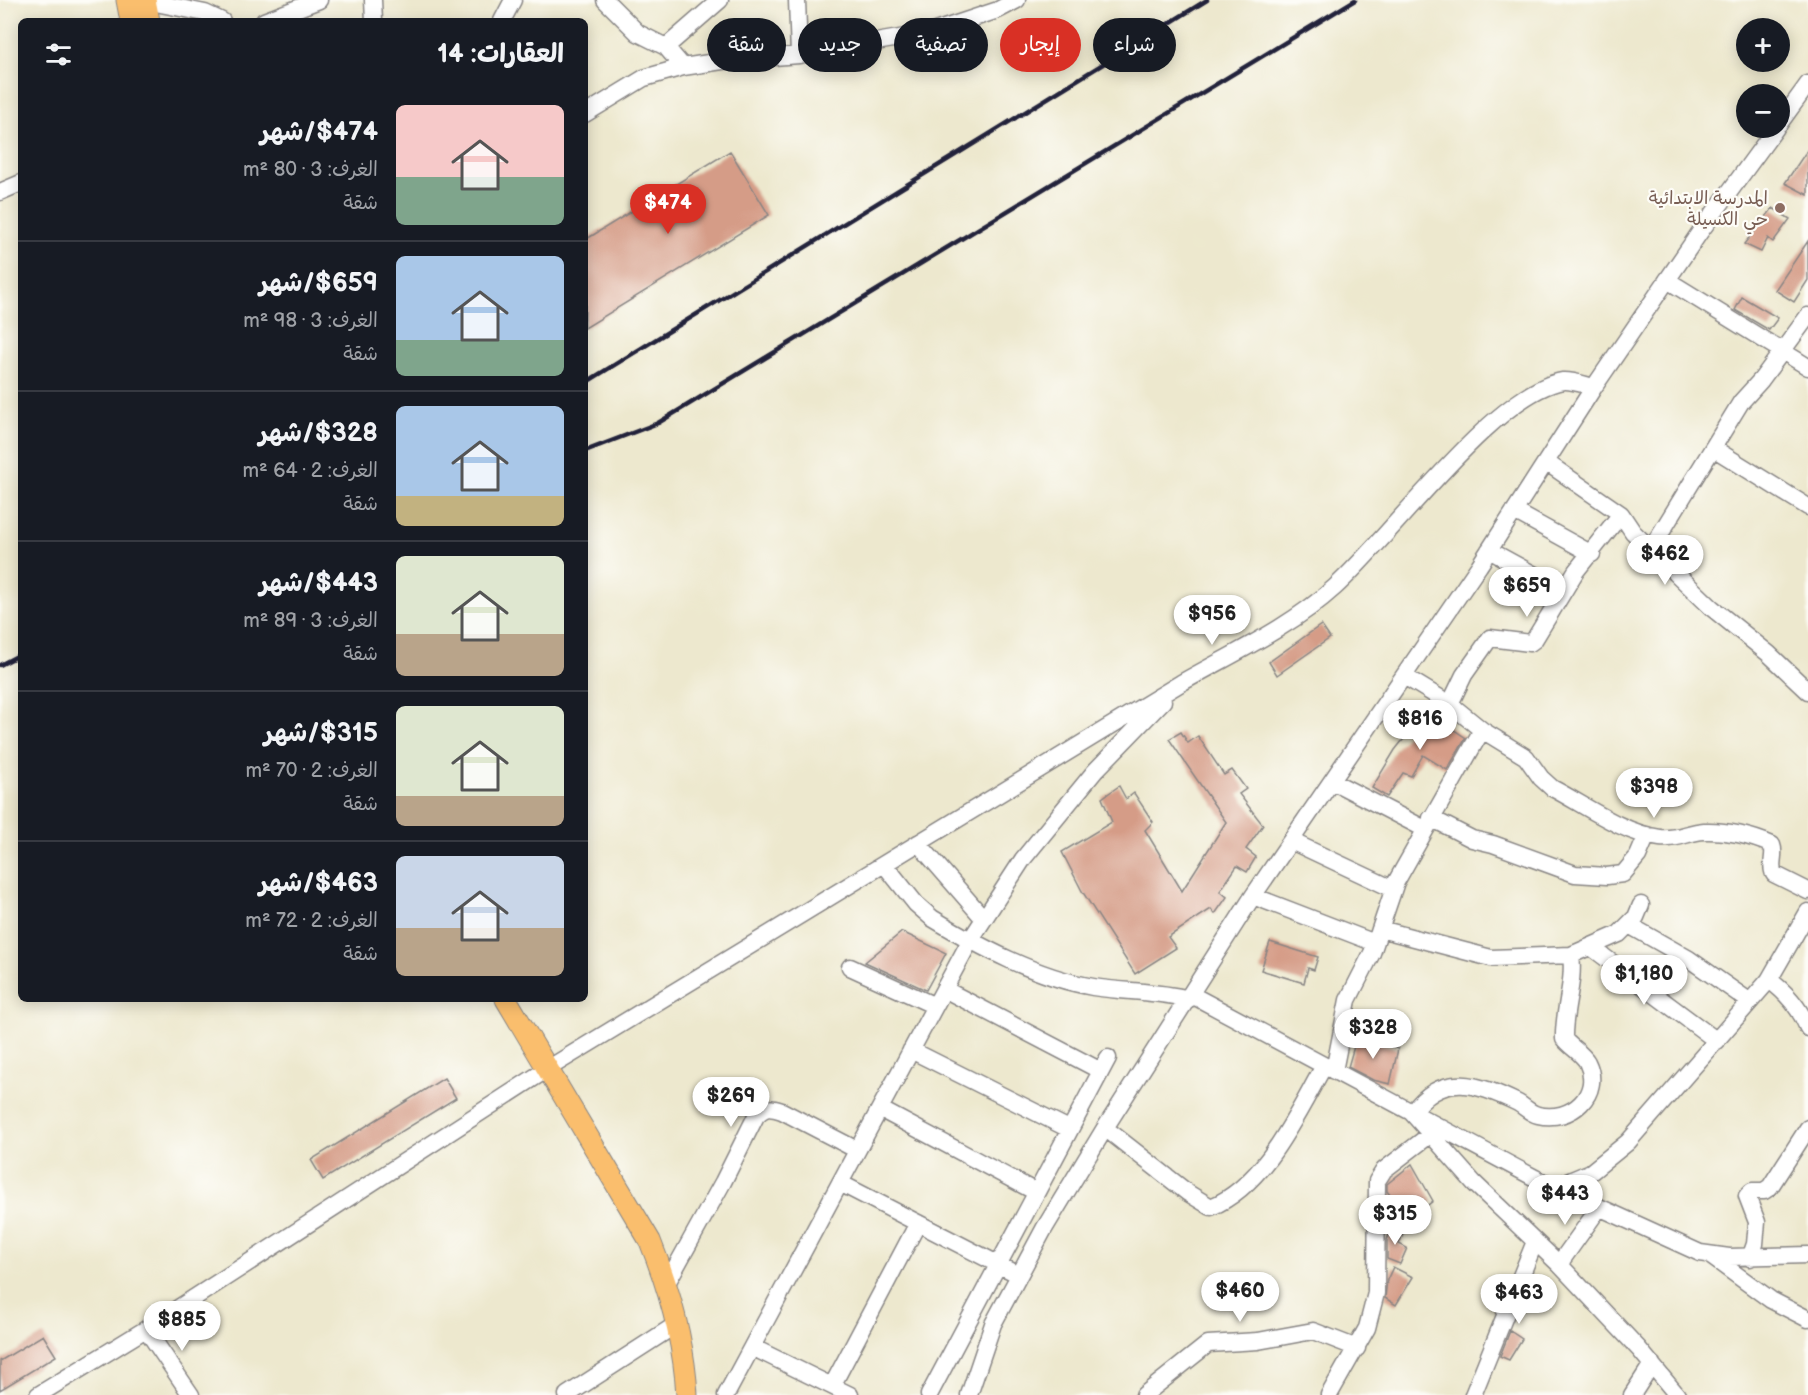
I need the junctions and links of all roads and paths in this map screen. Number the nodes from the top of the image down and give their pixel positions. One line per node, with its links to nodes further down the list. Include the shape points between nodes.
1 (320, 0): 12 (street)
2 (373, 0): 13 (street)
3 (513, 0): 14 (street)
4 (605, 0): 17 (street, via 638,33)
5 (720, 0): 17 (street)
6 (797, 0): 15 (street)
7 (1017, 0): 16 (street, via 929,33)
8 (142, 5): 9 (street); 10 (main road)
9 (208, 7): 11 (street)
10 (133, 18)
11 (219, 18)
12 (272, 18)
13 (374, 18)
14 (503, 18)
15 (798, 28)
16 (882, 41)
17 (666, 47): 19 (street)
18 (798, 56): 19 (street)
19 (683, 67): 22 (street, via 644,78)
20 (1808, 84): 21 (street)
21 (1790, 109)
22 (588, 112)
23 (1769, 138): 26 (street)
24 (18, 184): 25 (street)
25 (0, 192)
26 (1667, 280): 28 (street); 30 (street)
27 (1808, 316): 28 (street)
28 (1781, 351): 29 (street); 31 (street, via 1741,402)
29 (1808, 368)
30 (1594, 387): 32 (street); 41 (street, via 1564,381 1536,390 1495,419 1335,588 1284,624)
31 (1713, 448): 33 (street); 36 (street)
32 (1546, 462): 34 (street); 35 (street)
33 (1808, 507)
34 (1514, 511): 37 (street); 38 (street)
35 (1621, 514): 36 (street); 38 (street)
36 (1651, 549): 42 (street)
37 (1489, 550): 39 (street); 40 (street)
38 (1592, 554): 39 (street)
39 (1564, 591): 43 (street, via 1530,643 1490,638 1464,675)
40 (1404, 676): 43 (street); 45 (street)
41 (1181, 684): 49 (street); 56 (street, via 1095,771 1023,859)
42 (1808, 691)
43 (1450, 704): 44 (street)
44 (1482, 730): 46 (street); 47 (street, via 1526,757 1552,788)
45 (1332, 781): 46 (street); 48 (street)
46 (1428, 824): 47 (street, via 1575,874 1623,874 1638,856); 51 (street)
47 (1647, 835): 52 (street, via 1676,840 1705,831 1762,840 1774,850 1774,874)
48 (1291, 841): 51 (street); 53 (street)
49 (918, 843): 50 (street); 56 (street)
50 (884, 864): 59 (street, via 932,918); 72 (street)
51 (1393, 889): 58 (street)
52 (1808, 891)
53 (1253, 896): 58 (street); 65 (street)
54 (1641, 905): 57 (street)
55 (1808, 912): 63 (street)
56 (984, 920): 59 (street)
57 (1629, 925): 60 (street); 66 (street, via 1689,959)
58 (1378, 936): 61 (street, via 1491,958); 73 (street, via 1348,1000)
59 (971, 939): 64 (street); 65 (street, via 1070,982)
60 (1590, 947): 61 (street); 70 (street)
61 (1571, 955): 75 (street, via 1574,973 1564,1039 1586,1059 1591,1075 1590,1094 1580,1107 1564,1114 1540,1115 1499,1094 1464,1083 1449,1085 1427,1096)
62 (850, 967): 68 (street)
63 (1769, 980): 66 (street); 69 (street, via 1799,1010)
64 (944, 989): 68 (street); 78 (street, via 1104,1064)
65 (1190, 997): 73 (street); 76 (street)
66 (1749, 1001): 70 (street)
67 (508, 1002): 72 (main road)
68 (935, 1006): 71 (street)
69 (1808, 1028)
70 (1717, 1041): 82 (street, via 1609,1159)
71 (912, 1050): 74 (street); 78 (street)
72 (549, 1068): 93 (main road, via 650,1241); 96 (street)
73 (1329, 1068): 75 (street); 76 (street, via 1257,1173 1233,1197 1211,1207)
74 (880, 1109): 80 (street); 83 (street)
75 (1412, 1113): 79 (street); 82 (street)
76 (1105, 1128): 92 (street)
77 (1808, 1128): 89 (street, via 1770,1187 1747,1196 1757,1222)
78 (1069, 1130): 83 (street)
79 (1431, 1134): 86 (street); 98 (street, via 1384,1170 1377,1181 1376,1293)
80 (857, 1150): 81 (street); 93 (street, via 782,1111 770,1106 762,1109)
81 (840, 1183): 85 (street); 97 (street)
82 (1555, 1187): 84 (street)
83 (1036, 1192): 90 (street)
84 (1599, 1209): 87 (street); 91 (street)
85 (918, 1223): 90 (street); 100 (street)
86 (1534, 1244): 91 (street); 112 (street)
87 (1709, 1254): 89 (street); 94 (street, via 1771,1300)
88 (1808, 1256): 89 (street)
89 (1750, 1258)
90 (997, 1264): 92 (street); 108 (street)
91 (1559, 1264): 99 (street)
92 (1019, 1275): 109 (street, via 993,1324)
93 (667, 1283): 95 (main road)
94 (1808, 1319)
95 (677, 1324): 104 (street); 105 (main road)
96 (146, 1329): 102 (street); 103 (street)
97 (752, 1347): 100 (street); 106 (street)
98 (1357, 1348): 110 (street, via 1313,1331 1258,1341 1208,1344); 111 (street)
99 (1652, 1364): 101 (street); 113 (street)
100 (832, 1386): 107 (street)
101 (1678, 1394)
102 (38, 1395)
103 (191, 1395)
104 (567, 1395)
105 (687, 1395)
106 (726, 1395)
107 (850, 1395)
108 (929, 1395)
109 (969, 1395)
110 (1144, 1395)
111 (1329, 1395)
112 (1473, 1395)
113 (1632, 1395)

